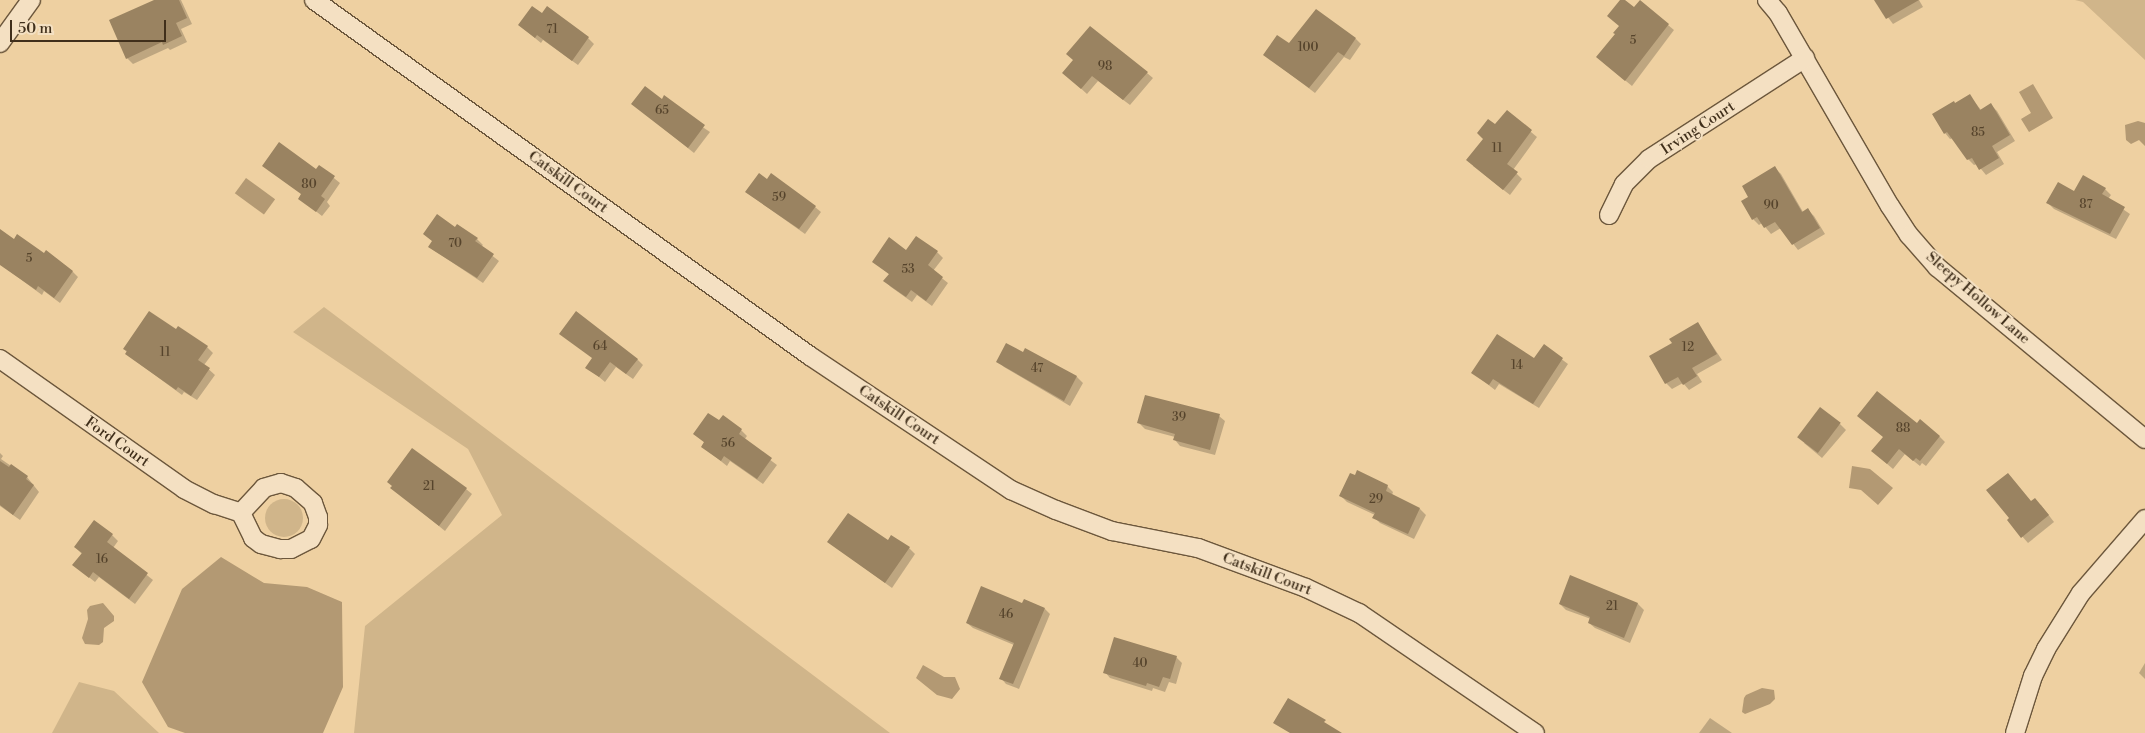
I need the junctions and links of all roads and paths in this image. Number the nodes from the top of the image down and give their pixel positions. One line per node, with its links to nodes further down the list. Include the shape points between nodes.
1 (31, 0): 4 (street)
2 (314, 0): 11 (street, Catskill Court, via 810,356 1011,490 1112,531 1198,548 1306,588 1359,613)
3 (1767, 0): 5 (street, Sleepy Hollow Lane)
4 (0, 43)
5 (1805, 58): 6 (street, Irving Court, via 1649,159 1624,184); 8 (street, Sleepy Hollow Lane, via 1890,206 1909,235 1937,267)
6 (1609, 215)
7 (0, 359): 9 (street, Ford Court, via 184,489)
8 (2145, 439)
9 (241, 513): 9 (street, via 264,488 281,483 296,488 313,503 318,525 311,539 302,545 280,550 261,544 254,538)
10 (2145, 519): 12 (street, via 2081,593 2046,649 2033,676)
11 (1535, 733)
12 (2015, 733)

